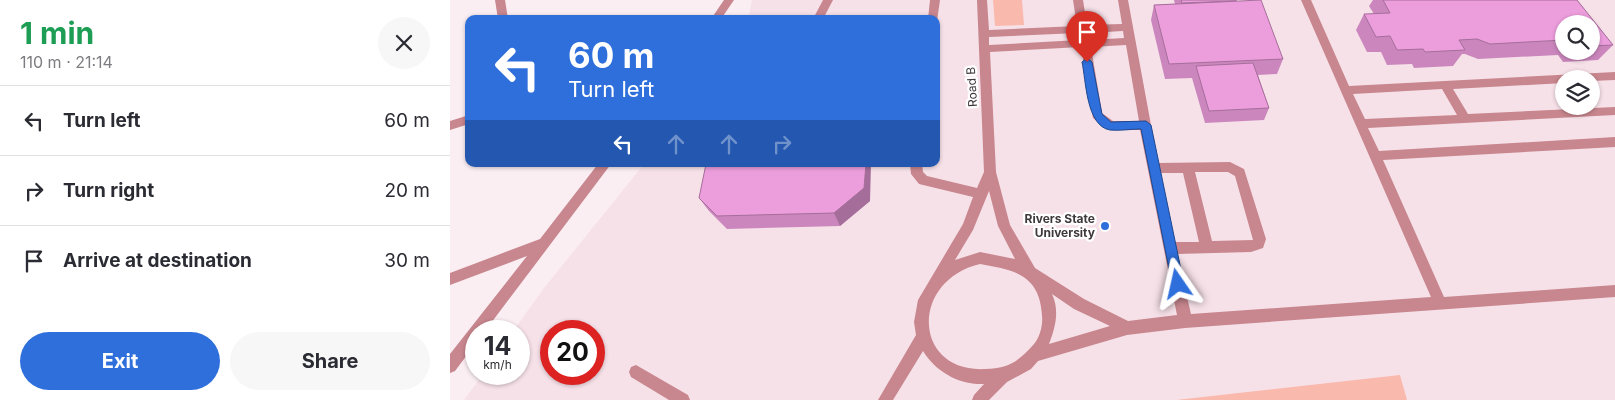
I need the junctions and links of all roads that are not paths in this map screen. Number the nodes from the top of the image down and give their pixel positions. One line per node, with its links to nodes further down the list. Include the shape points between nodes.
1 (500, 0): 9 (street)
2 (729, 0): 10 (street)
3 (828, 0): 11 (street)
4 (935, 0): 12 (street)
5 (982, 0): 15 (street, Road B)
6 (1078, 0): 14 (street)
7 (1123, 0): 13 (street)
8 (1306, 0): 23 (street)
9 (502, 15)
10 (719, 15)
11 (820, 15)
12 (933, 15)
13 (1128, 27): 14 (street); 16 (street)
14 (1082, 29): 15 (street); 17 (street)
15 (983, 34): 18 (street, Road B)
16 (1131, 41): 17 (street); 28 (street)
17 (1084, 44): 18 (street); 28 (street, via 1097,115 1102,122 1110,126)
18 (984, 48): 36 (street, Road B)
19 (1615, 76): 20 (street)
20 (1600, 77)
21 (1555, 80): 22 (street)
22 (1446, 85): 23 (street); 25 (street)
23 (1346, 90): 27 (street)
24 (1615, 111): 25 (street)
25 (1466, 119): 27 (street)
26 (465, 120): 29 (street)
27 (1362, 124): 31 (street)
28 (1146, 125): 34 (street)
29 (450, 126)
30 (1615, 142): 31 (street)
31 (1376, 156): 45 (street)
32 (603, 167): 38 (street)
33 (916, 167): 37 (street, via 917,174 923,180)
34 (1153, 168): 35 (street); 40 (street)
35 (1188, 168): 39 (street); 39 (street, via 1230,167 1240,173 1260,239 1258,244 1251,246)
36 (990, 172): 37 (street); 41 (street, via 1004,226)
37 (982, 194): 43 (street, via 968,226)
38 (545, 243): 42 (street); 46 (street)
39 (1206, 247): 40 (street)
40 (1170, 248): 47 (street)
41 (1030, 272): 43 (street, via 998,258 980,258 946,272); 48 (street, via 1079,304); 51 (street, via 1042,286 1049,302 1051,320)
42 (450, 279)
43 (933, 285): 49 (street, via 922,309)
44 (1615, 291): 45 (street)
45 (1440, 303): 47 (street)
46 (485, 320)
47 (1185, 321): 48 (street)
48 (1127, 328): 51 (street)
49 (923, 336): 54 (street, via 944,366 962,375); 56 (street)
50 (465, 346): 52 (street)
51 (1036, 355): 54 (street, via 1021,368)
52 (450, 366)
53 (636, 372): 55 (street)
54 (1002, 376): 57 (street)
55 (683, 400)
56 (885, 400)
57 (980, 400)

